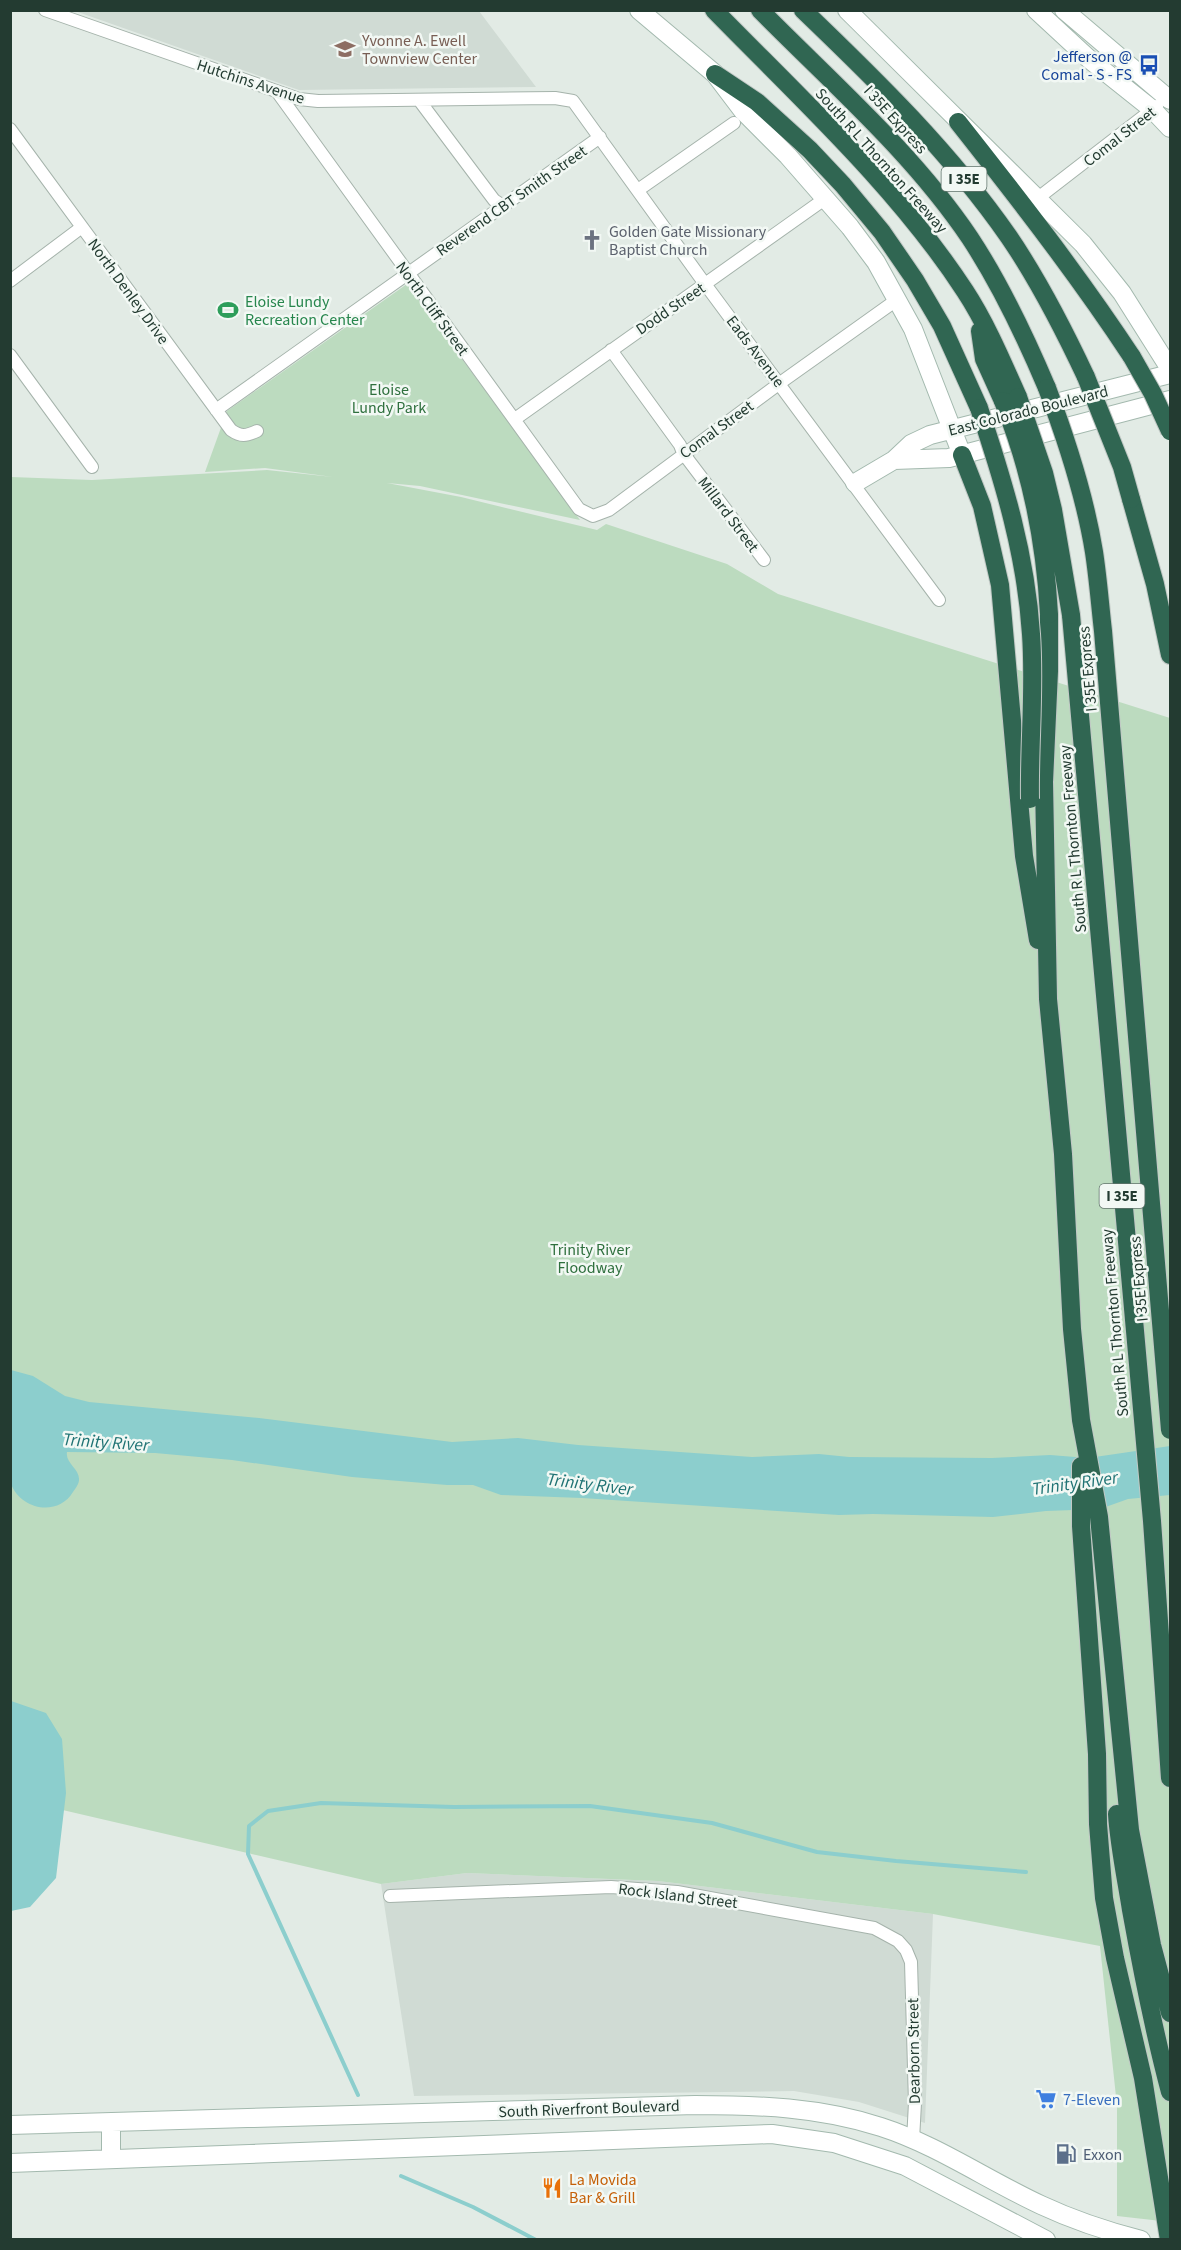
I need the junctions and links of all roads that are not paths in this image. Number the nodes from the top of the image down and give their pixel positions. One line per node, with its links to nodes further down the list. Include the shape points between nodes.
1 (45, 10): 10 (street, Hutchins Avenue)
2 (639, 10): 9 (main road)
3 (714, 10): 34 (highway, South R L Thornton Freeway, via 930,241 966,292 977,314 984,358)
4 (760, 10): 55 (highway, I 35E Express, bridge, via 860,107 948,209 994,277 1047,388 1067,442 1094,551 1104,642)
5 (803, 10): 48 (highway, I 35E, bridge, via 931,137 1032,272 1086,377 1122,467)
6 (847, 10): 15 (main road)
7 (1035, 10): 14 (main road)
8 (1064, 10): 11 (main road)
9 (715, 74): 21 (main road, via 743,111); 52 (highway, bridge, via 757,102 810,150 882,232 942,326 980,408 1015,522 1031,632)
10 (278, 93): 12 (street, Hutchins Avenue, via 318,101); 25 (street, North Cliff Street)
11 (1170, 98): 14 (street, Comal Street)
12 (419, 100): 13 (street, Hutchins Avenue); 23 (street, via 494,200)
13 (573, 101): 19 (street, Eads Avenue)
14 (1153, 110): 17 (main road); 22 (street, Comal Street)
15 (958, 122): 22 (main road); 40 (highway, bridge, via 1132,357)
16 (734, 123): 20 (street)
17 (1170, 128)
18 (10, 129): 24 (street, North Denley Drive)
19 (600, 137): 20 (street, Eads Avenue); 23 (street, Reverend CBT Smith Street)
20 (638, 190): 27 (street, Eads Avenue)
21 (826, 198): 27 (street, Dodd Street); 28 (main road, via 876,262)
22 (1038, 198): 31 (main road, via 1083,244 1122,293)
23 (503, 206): 25 (street, Reverend CBT Smith Street)
24 (82, 227): 26 (street); 36 (street, North Denley Drive)
25 (408, 273): 36 (street, Reverend CBT Smith Street); 37 (street, North Cliff Street)
26 (10, 281)
27 (705, 284): 29 (street, Dodd Street); 33 (street, Eads Avenue)
28 (898, 299): 33 (street, Comal Street); 38 (main road, via 929,366)
29 (610, 350): 37 (street, Dodd Street); 41 (street, Millard Street)
30 (10, 355): 44 (street)
31 (1170, 369)
32 (1170, 374): 38 (main road, East Colorado Boulevard)
33 (780, 383): 41 (street, Comal Street); 45 (street, Eads Avenue)
34 (1010, 399): 53 (highway, bridge, via 1042,535 1048,588 1044,782); 56 (highway, South R L Thornton Freeway / I 35E, bridge, via 1049,491 1071,615 1152,1521)
35 (1170, 400): 42 (main road, East Colorado Boulevard)
36 (216, 410): 39 (street, North Denley Drive, via 238,435)
37 (515, 419): 46 (street, North Cliff Street, via 579,509)
38 (951, 429): 42 (main road); 43 (main road, East Colorado Boulevard, via 911,444)
39 (257, 431)
40 (1170, 431)
41 (683, 453): 46 (street, Comal Street, via 609,510); 47 (street, Millard Street)
42 (962, 455): 43 (main road, East Colorado Boulevard); 52 (highway, via 982,506 1000,585 1024,856)
43 (894, 460): 45 (main road, East Colorado Boulevard)
44 (92, 467)
45 (855, 483): 49 (street, Eads Avenue)
46 (593, 516)
47 (764, 560)
48 (1155, 585): 50 (highway); 51 (highway, I 35E)
49 (939, 600)
50 (1170, 609)
51 (1170, 655)
52 (1033, 912): 53 (highway)
53 (1048, 999): 54 (highway)
54 (1081, 1420): 58 (highway, via 1099,1517 1111,1643 1110,1726 1119,1840); 74 (highway, via 1081,1526 1104,1898 1153,2131)
55 (1170, 1430)
56 (1170, 1778)
57 (390, 1896): 59 (street, Rock Island Street, via 611,1887 677,1892 874,1928 898,1941)
58 (1145, 1947): 60 (highway); 61 (highway, via 1155,2031)
59 (911, 1962): 65 (street, Dearborn Street)
60 (1170, 2013)
61 (1170, 2092)
62 (476, 2112): 63 (main road, South Riverfront Boulevard); 65 (main road, South Riverfront Boulevard, via 774,2106 855,2119); 66 (main road)
63 (111, 2122): 64 (main road, South Riverfront Boulevard); 67 (main road)
64 (10, 2125)
65 (913, 2140): 69 (main road); 70 (main road, South Riverfront Boulevard)
66 (477, 2144): 67 (main road, South Riverfront Boulevard); 69 (main road, South Riverfront Boulevard, via 772,2134 834,2143)
67 (111, 2159): 68 (main road, South Riverfront Boulevard)
68 (10, 2163)
69 (905, 2166): 71 (main road, South Riverfront Boulevard)
70 (1040, 2205): 71 (main road); 73 (main road, South Riverfront Boulevard, via 1091,2226)
71 (1027, 2230): 72 (main road, South Riverfront Boulevard)
72 (1046, 2240)
73 (1141, 2240)
74 (1169, 2240)

